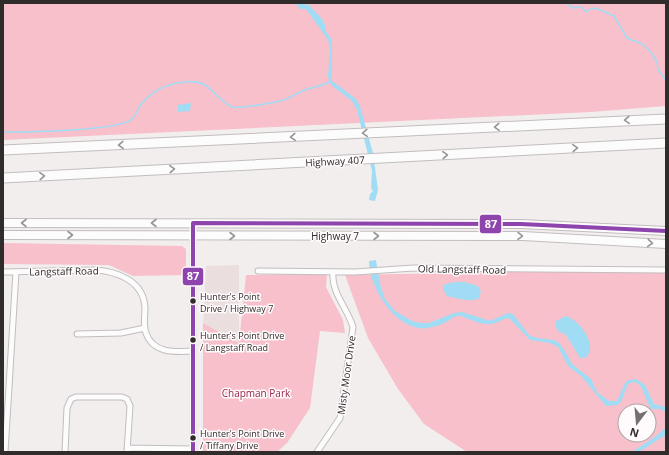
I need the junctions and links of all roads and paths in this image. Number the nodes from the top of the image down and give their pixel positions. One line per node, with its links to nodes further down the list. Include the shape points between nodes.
1 (666, 119): 3 (highway, one-way to 3)
2 (666, 145): 4 (highway, Highway 407, one-way to 2)
3 (3, 150)
4 (3, 178)
5 (3, 223): 6 (main road, Highway 7, one-way to 5)
6 (193, 223): 7 (main road, Highway 7, via 521,224); 9 (street)
7 (666, 231)
8 (3, 235): 9 (main road, Highway 7, one-way to 9)
9 (193, 236): 10 (main road, Highway 7, one-way to 10, via 523,236); 18 (street)
10 (666, 244)
11 (666, 270): 15 (street, Old Langstaff Road, via 412,268)
12 (258, 271): 15 (street, Old Langstaff Road)
13 (3, 272): 14 (street, Langstaff Road)
14 (16, 272): 16 (street, Langstaff Road, via 94,270 122,275 133,283 143,298); 21 (street)
15 (333, 272): 23 (street, Misty Moor Drive, via 333,286 350,317 352,327 340,418)
16 (145, 328): 17 (street, via 121,333); 18 (street, via 148,337 158,348 171,352)
17 (77, 334)
18 (193, 351): 20 (street)
19 (127, 450): 20 (street); 22 (street, via 130,406 127,399 76,397 71,399 68,408)
20 (193, 450)
21 (5, 452)
22 (65, 452)
23 (317, 452)

